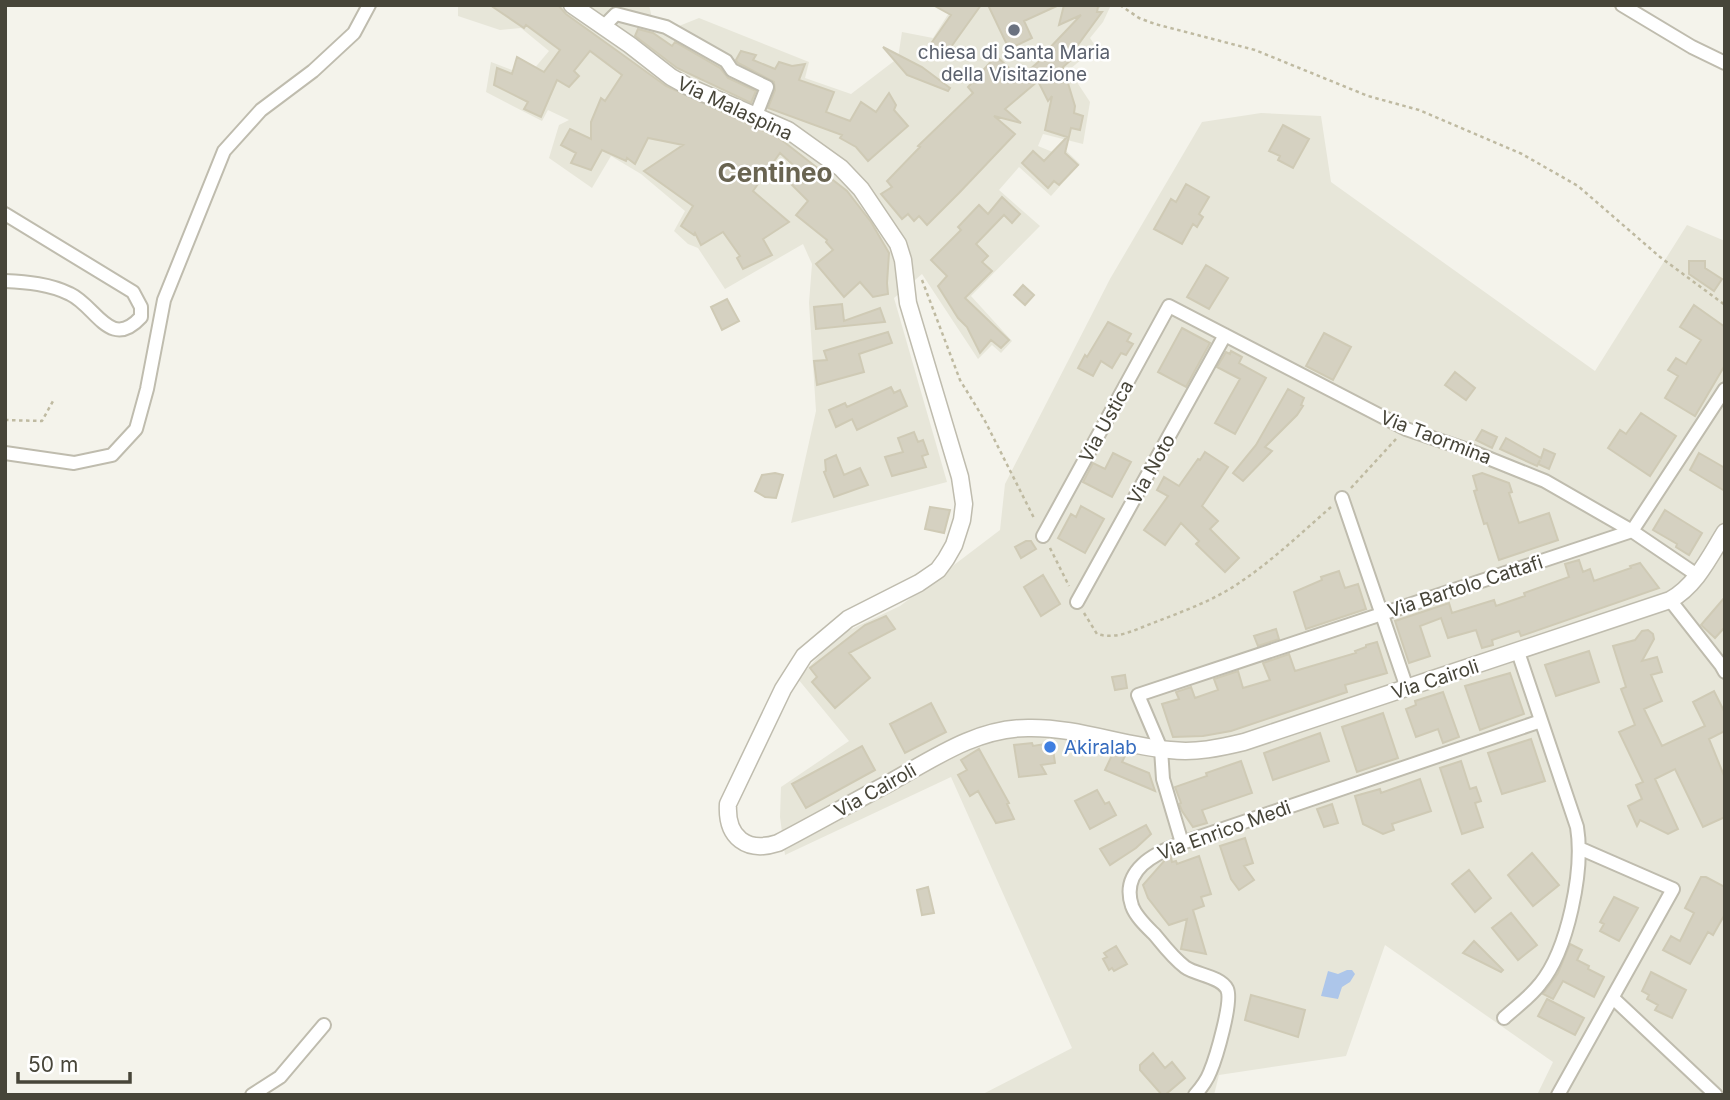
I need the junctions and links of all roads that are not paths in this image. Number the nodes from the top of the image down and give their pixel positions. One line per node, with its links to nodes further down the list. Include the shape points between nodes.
1 (369, 5): 13 (street, via 354,33 261,110 225,151 164,300 136,429 112,455 74,463)
2 (572, 5): 4 (street, Via Malaspina)
3 (1622, 5): 5 (street)
4 (603, 27): 6 (street, Via Malaspina, via 689,88); 6 (street, via 616,14 666,27 726,61 732,70 767,87)
5 (1725, 62)
6 (756, 115): 7 (street, Via Malaspina, via 808,143)
7 (861, 189): 26 (street, Via Cairoli, via 900,252 908,303 960,477 962,520 954,545 938,569 848,619 804,656 732,793 729,825 735,836 753,846 778,843 948,751 999,731 1072,730)
8 (5, 214): 9 (street, via 133,292 141,317 118,330 66,292)
9 (5, 281)
10 (1169, 306): 11 (street, Via Taormina); 17 (street, Via Ustica)
11 (1226, 335): 15 (street, Via Taormina, via 1406,429 1545,481); 20 (street, Via Noto)
12 (1725, 389): 15 (street)
13 (5, 453)
14 (1342, 498): 21 (street)
15 (1632, 531): 18 (street, Via Taormina); 21 (street, Via Bartolo Cattafi)
16 (1725, 531): 18 (street, Via Cairoli)
17 (1043, 536)
18 (1697, 575): 19 (street, Via Cairoli)
19 (1670, 600): 22 (street, Via Cairoli); 23 (street)
20 (1077, 602)
21 (1382, 614): 24 (street); 26 (street, Via Bartolo Cattafi, via 1138,695)
22 (1518, 652): 24 (street, Via Cairoli); 25 (street)
23 (1725, 673)
24 (1407, 688): 26 (street, Via Cairoli, via 1220,748)
25 (1541, 721): 27 (street, Via Enrico Medi); 28 (street, via 1577,827)
26 (1161, 749): 27 (street, via 1163,779)
27 (1182, 842): 33 (street, Via Enrico Medi, via 1142,864 1130,883 1130,894 1137,915 1175,959 1196,974 1221,982 1228,991 1216,1057)
28 (1579, 848): 29 (street, via 1673,889); 30 (street, via 1559,951 1541,983)
29 (1613, 998): 34 (street); 35 (street)
30 (1504, 1018)
31 (324, 1025): 32 (street, via 280,1077)
32 (252, 1095)
33 (1195, 1095)
34 (1558, 1095)
35 (1716, 1095)

